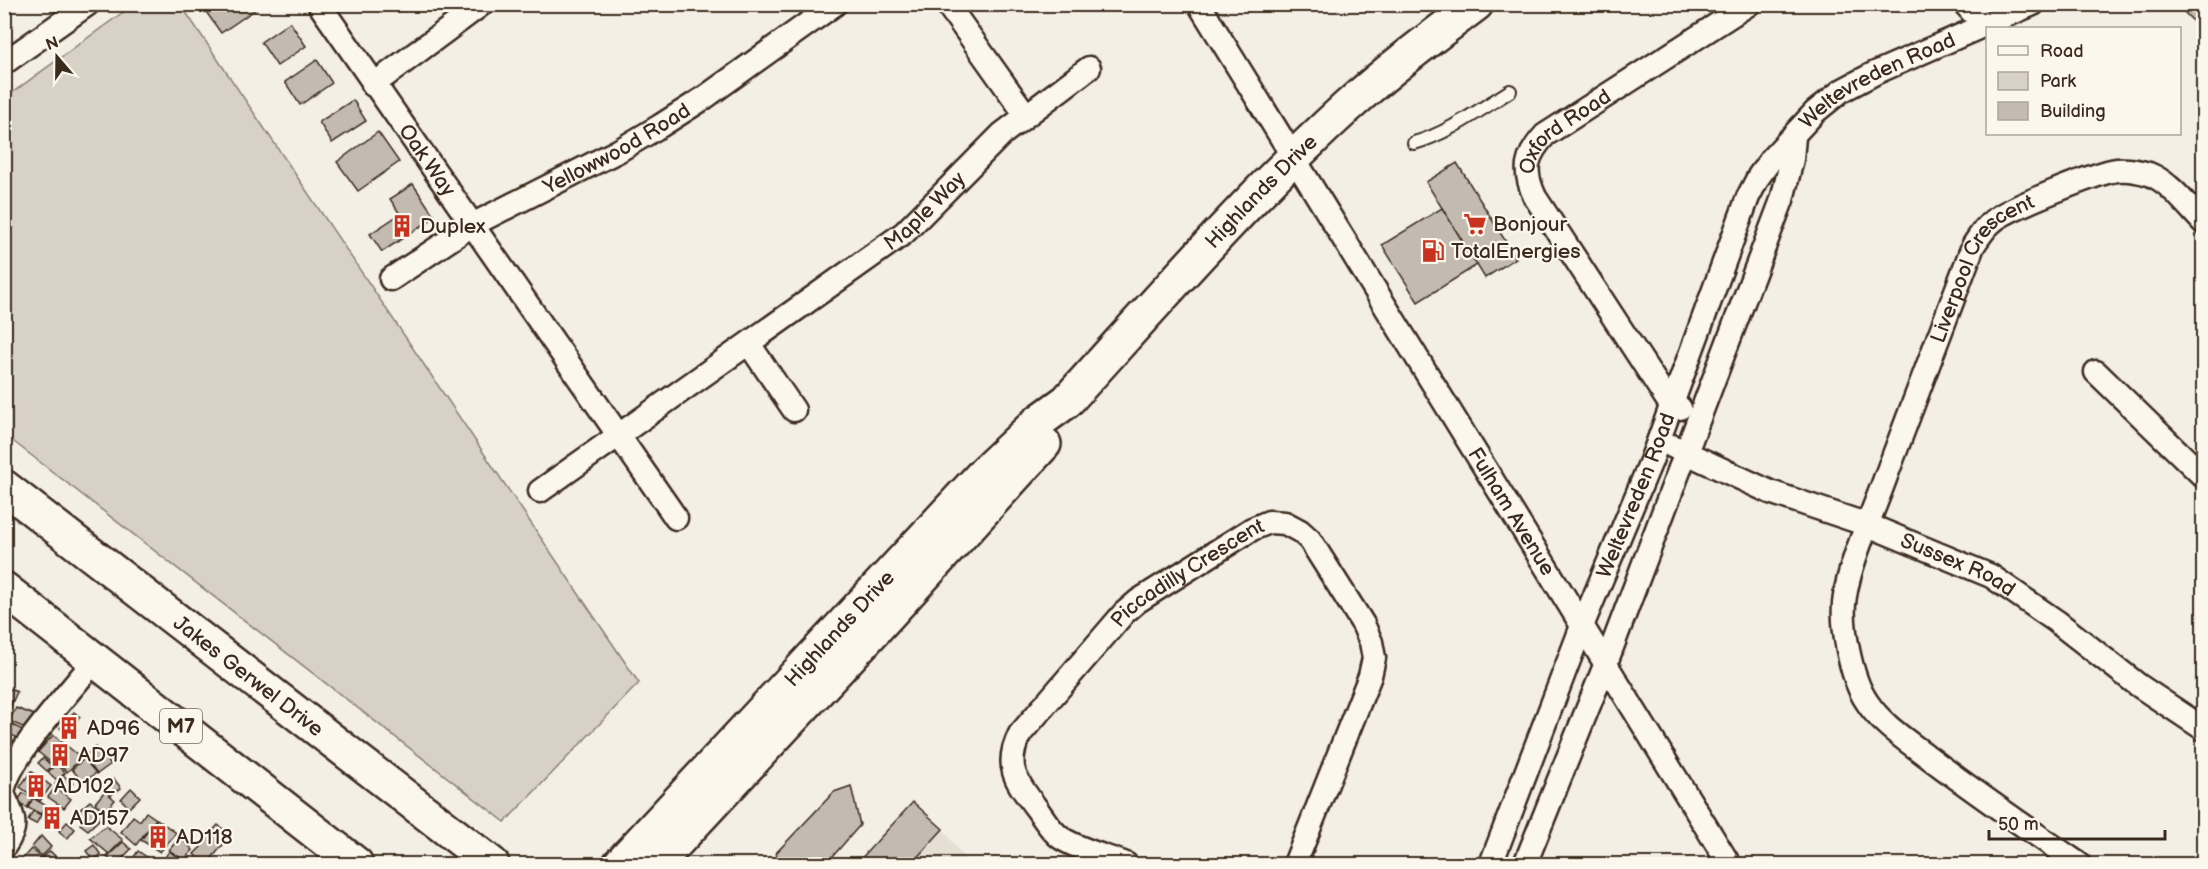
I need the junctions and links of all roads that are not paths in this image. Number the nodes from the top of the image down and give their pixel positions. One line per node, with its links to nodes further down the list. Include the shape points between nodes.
1 (88, 4): 12 (street)
2 (319, 4): 14 (street, Oak Way)
3 (482, 4): 14 (street)
4 (835, 4): 21 (street, Yellowwood Road, via 704,98 618,152)
5 (947, 4): 16 (street)
6 (1199, 4): 19 (street, Fulham Avenue)
7 (1476, 4): 19 (main road, Highlands Drive, via 1409,54)
8 (1749, 4): 25 (street, Oxford Road, via 1545,135 1533,148 1528,163 1527,180 1535,198)
9 (1965, 4): 11 (street)
10 (2033, 4): 11 (street, Weltevreden Road)
11 (1984, 25): 17 (street, Weltevreden Road, via 1841,92 1815,112)
12 (4, 63)
13 (1089, 68): 16 (street, Maple Way)
14 (373, 85): 21 (street, Oak Way)
15 (1510, 91): 18 (lane, via 1450,128)
16 (1026, 115): 23 (street, Maple Way, via 987,148 903,233)
17 (1794, 136): 25 (street, Weltevreden Road, via 1772,158 1748,197); 27 (street, Weltevreden Road, via 1782,200)
18 (1414, 143)
19 (1293, 158): 37 (street, Fulham Avenue); 40 (main road, Highlands Drive, via 1067,401 1049,439 868,637)
20 (2204, 223): 35 (street, Liverpool Crescent, via 2163,182 2150,175 2117,170 1994,219 1973,246)
21 (472, 225): 22 (street, Yellowwood Road); 28 (street, Oak Way)
22 (392, 279)
23 (748, 344): 26 (street); 28 (street, Maple Way)
24 (2096, 372): 31 (street)
25 (1670, 404): 27 (street); 29 (street, Weltevreden Road)
26 (794, 410)
27 (1699, 416): 30 (street, Weltevreden Road)
28 (619, 435): 33 (street, Maple Way); 34 (street, Oak Way)
29 (1658, 440): 30 (street, Sussex Road); 37 (street, Weltevreden Road)
30 (1685, 452): 35 (street, Sussex Road, via 1770,492); 39 (street, Weltevreden Road)
31 (2204, 477)
32 (4, 487): 46 (main road, Jakes Gerwel Drive)
33 (540, 491)
34 (676, 518)
35 (1868, 525): 41 (street, Sussex Road, via 1991,576 2138,686); 54 (street, Liverpool Crescent, via 1845,596 1843,617 1854,671 1865,700 1911,744)
36 (4, 589): 38 (main road, M7)
37 (1582, 626): 39 (street, Fulham Avenue); 51 (street, Weltevreden Road)
38 (96, 659): 42 (street, via 33,738 7,776); 45 (main road, M7)
39 (1606, 663): 52 (street, Weltevreden Road); 53 (street, Fulham Avenue)
40 (801, 688): 47 (main road, Highlands Drive); 48 (main road, Highlands Drive)
41 (2202, 726)
42 (4, 788)
43 (4, 796): 44 (street, via 15,825)
44 (4, 847)
45 (356, 864)
46 (492, 864)
47 (620, 864)
48 (656, 864)
49 (1126, 864): 50 (street, Piccadilly Crescent, via 1059,836 1019,785 1012,768 1015,744 1138,600 1252,529 1276,522 1292,526 1310,540 1363,624 1373,650 1370,676)
50 (1295, 864)
51 (1491, 864)
52 (1525, 864)
53 (1729, 864)
54 (2079, 864)

